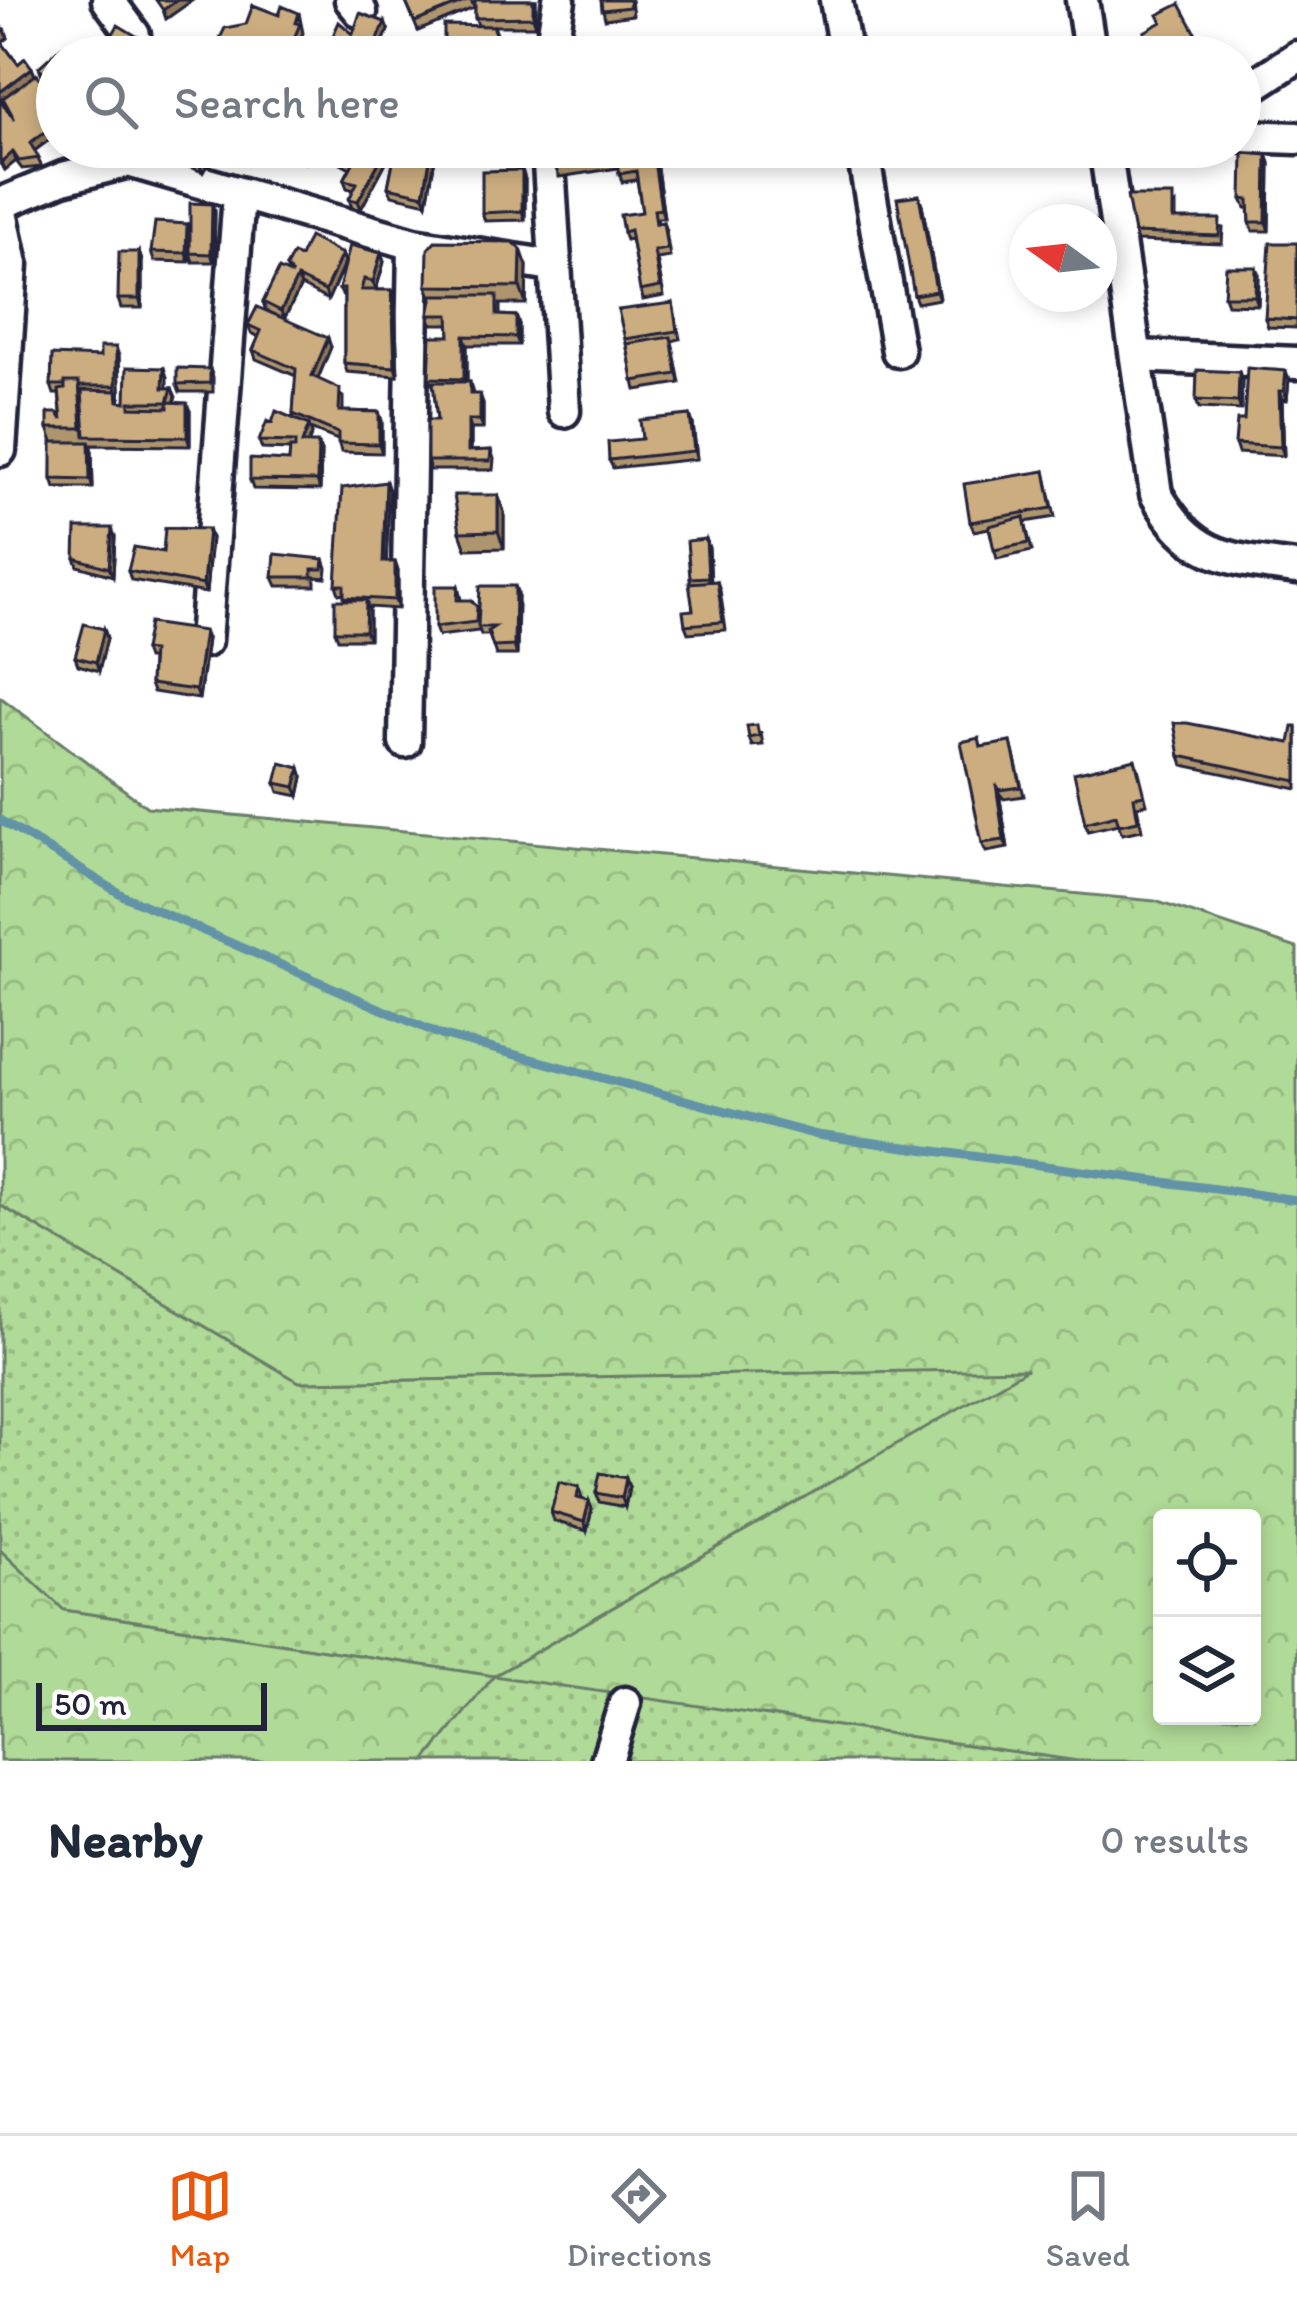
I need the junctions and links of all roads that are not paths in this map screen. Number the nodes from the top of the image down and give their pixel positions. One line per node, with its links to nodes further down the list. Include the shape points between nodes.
1 (108, 0): 5 (street)
2 (559, 0): 6 (street)
3 (836, 0): 7 (street)
4 (1082, 0): 8 (street)
5 (134, 35)
6 (553, 36)
7 (842, 36)
8 (1088, 36)
9 (1297, 57): 10 (street)
10 (1261, 80)
11 (1261, 137): 12 (street)
12 (1297, 138)
13 (102, 168): 19 (street)
14 (151, 168): 18 (street)
15 (549, 168): 21 (street)
16 (866, 168): 22 (street)
17 (1108, 168): 23 (street)
18 (238, 195): 20 (street); 28 (street)
19 (0, 206): 26 (street, via 12,264)
20 (414, 244): 21 (street); 29 (street)
21 (552, 266): 25 (street)
22 (898, 351)
23 (1137, 356): 24 (street); 27 (street, via 1156,494 1176,530 1210,554)
24 (1297, 363)
25 (564, 411)
26 (0, 450)
27 (1297, 568)
28 (206, 641)
29 (405, 742)
30 (625, 1703): 31 (street)
31 (607, 1761)

